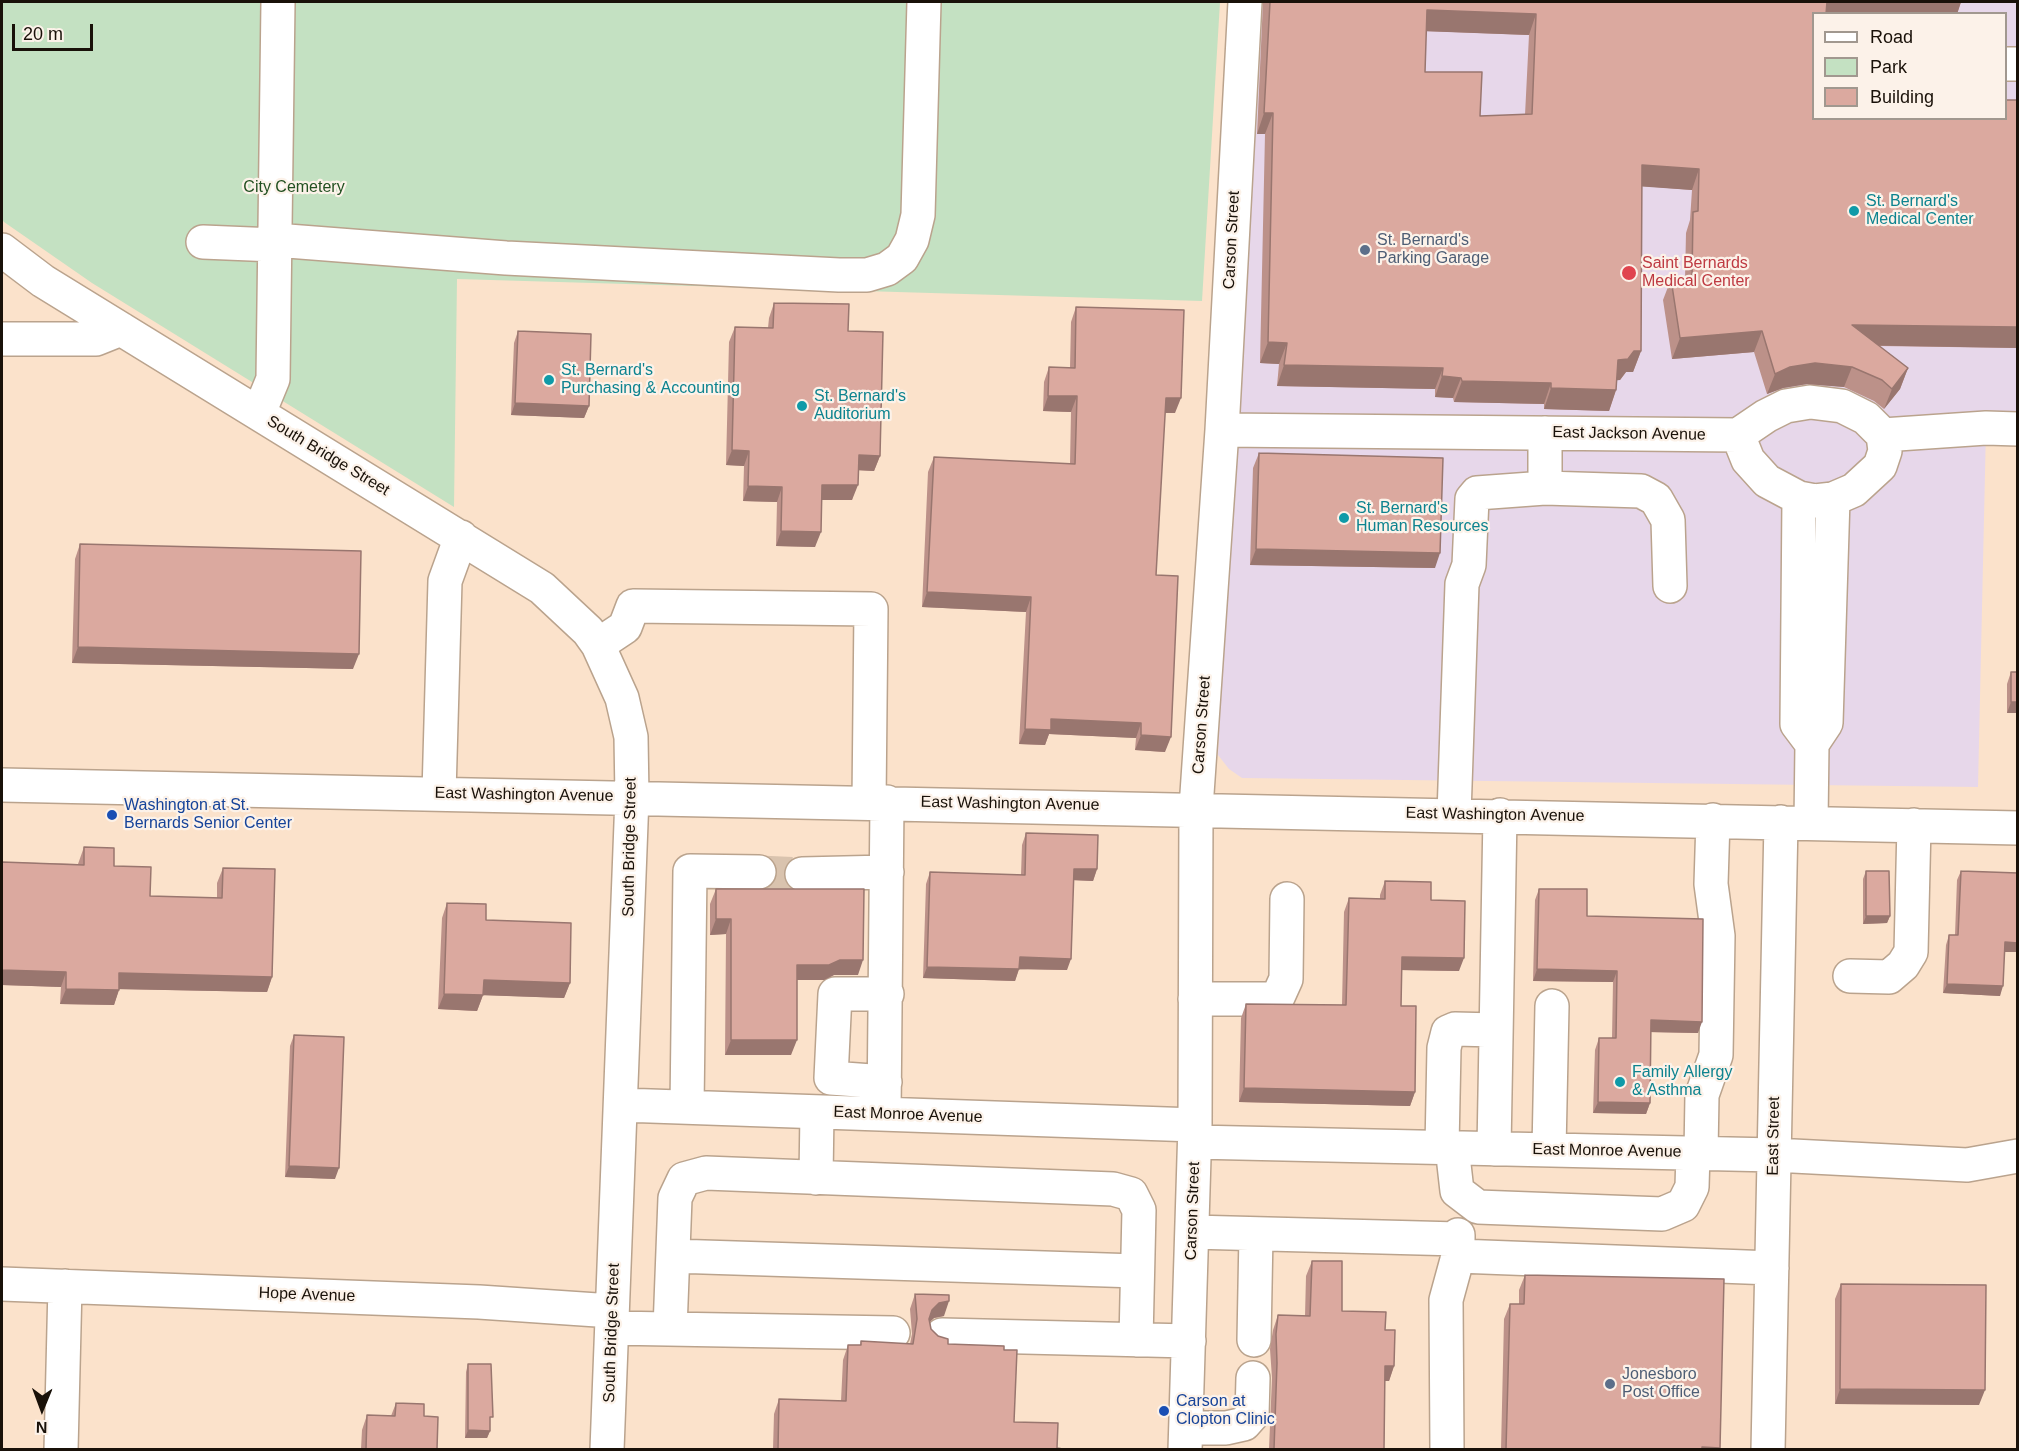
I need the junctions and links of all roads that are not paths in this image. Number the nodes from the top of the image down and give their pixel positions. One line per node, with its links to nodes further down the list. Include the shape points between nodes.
1 (278, 2): 5 (street)
2 (924, 2): 5 (street, via 918,215 912,240 902,258 887,269 867,275 827,274)
3 (1245, 2): 11 (street, Carson Street)
4 (203, 242): 5 (street)
5 (275, 242): 9 (street, via 273,379)
6 (2, 250): 7 (street, South Bridge Street)
7 (121, 329): 8 (street, via 96,339); 9 (street, South Bridge Street)
8 (2, 339)
9 (259, 413): 18 (street, South Bridge Street)
10 (2018, 429): 14 (street)
11 (1222, 430): 12 (street, East Jackson Avenue); 26 (street, Carson Street)
12 (1545, 433): 13 (street, East Jackson Avenue); 15 (street)
13 (1738, 435): 14 (street, via 1786,406 1810,402 1842,406 1866,418); 16 (street, via 1748,460 1767,481)
14 (1883, 435): 17 (street, via 1885,451 1880,466 1854,490)
15 (1545, 488): 19 (street, via 1641,491 1656,499 1668,520); 27 (street, via 1478,493 1472,499 1468,565 1462,584)
16 (1799, 498): 17 (street); 21 (street, via 1797,724)
17 (1833, 499): 21 (street, via 1827,723)
18 (461, 537): 20 (street, South Bridge Street, via 542,588); 23 (street, via 445,581)
19 (1670, 586)
20 (598, 645): 24 (street, South Bridge Street, via 622,698 631,737); 25 (street, via 625,627 633,606 871,609)
21 (1812, 744): 30 (street, East Street)
22 (2, 785): 23 (street, East Washington Avenue)
23 (439, 793): 24 (street, East Washington Avenue)
24 (632, 797): 25 (street, East Washington Avenue); 43 (street, South Bridge Street)
25 (878, 802): 26 (street, East Washington Avenue); 34 (street)
26 (1196, 808): 27 (street, East Washington Avenue); 39 (street, Carson Street)
27 (1454, 814): 28 (street, East Washington Avenue)
28 (1500, 815): 29 (street, East Washington Avenue); 41 (street)
29 (1713, 820): 30 (street, East Washington Avenue); 51 (street, via 1711,884 1718,936 1716,1055 1702,1095)
30 (1796, 822): 31 (street, East Washington Avenue); 52 (street, East Street)
31 (1914, 825): 32 (street, East Washington Avenue); 37 (street, via 1911,952 1889,977)
32 (2018, 828)
33 (759, 872): 44 (street, via 690,871)
34 (887, 872): 35 (street); 38 (street)
35 (802, 874)
36 (1287, 899): 39 (street, via 1286,979 1277,999)
37 (1850, 976)
38 (887, 994): 42 (street); 42 (street, via 835,994 831,1078)
39 (1195, 999): 47 (street, Carson Street)
40 (1552, 1006): 50 (street)
41 (1496, 1030): 48 (street, via 1448,1032 1444,1048); 49 (street)
42 (885, 1082): 46 (street)
43 (621, 1105): 44 (street, East Monroe Avenue); 64 (street, South Bridge Street)
44 (687, 1107): 45 (street, East Monroe Avenue)
45 (817, 1112): 46 (street, East Monroe Avenue); 54 (street)
46 (884, 1114): 47 (street, East Monroe Avenue)
47 (1195, 1134): 48 (street, East Monroe Avenue); 56 (street, Carson Street)
48 (1447, 1147): 49 (street, East Monroe Avenue); 55 (street)
49 (1494, 1149): 50 (street, East Monroe Avenue)
50 (1549, 1150): 51 (street, East Monroe Avenue)
51 (1697, 1153): 52 (street, East Monroe Avenue); 55 (street, via 1692,1187 1683,1205 1662,1214 1478,1207)
52 (1774, 1155): 53 (street, East Monroe Avenue, via 1967,1165); 60 (street, East Street)
53 (2018, 1156)
54 (816, 1178): 59 (street, via 706,1173 684,1179 675,1198); 61 (street, via 1113,1190 1131,1194 1139,1210)
55 (1457, 1191): 58 (street)
56 (1192, 1232): 57 (street); 70 (street, Carson Street)
57 (1256, 1234): 58 (street); 69 (street)
58 (1458, 1247): 60 (street); 75 (street, via 1446,1300)
59 (673, 1256): 61 (street); 65 (street)
60 (1772, 1268): 76 (street, East Street)
61 (1137, 1271): 68 (street)
62 (2, 1284): 63 (street, Hope Avenue)
63 (65, 1286): 64 (street, Hope Avenue, via 479,1302); 73 (street)
64 (612, 1320): 65 (street, Hope Avenue); 74 (street, South Bridge Street)
65 (670, 1329): 66 (street, Hope Avenue)
66 (893, 1333)
67 (942, 1335): 68 (street)
68 (1136, 1340): 70 (street)
69 (1254, 1340)
70 (1189, 1341): 72 (street, Carson Street)
71 (1252, 1378): 72 (street, via 1251,1415 1244,1424)
72 (1186, 1439)
73 (61, 1449)
74 (607, 1449)
75 (1447, 1449)
76 (1768, 1449)

